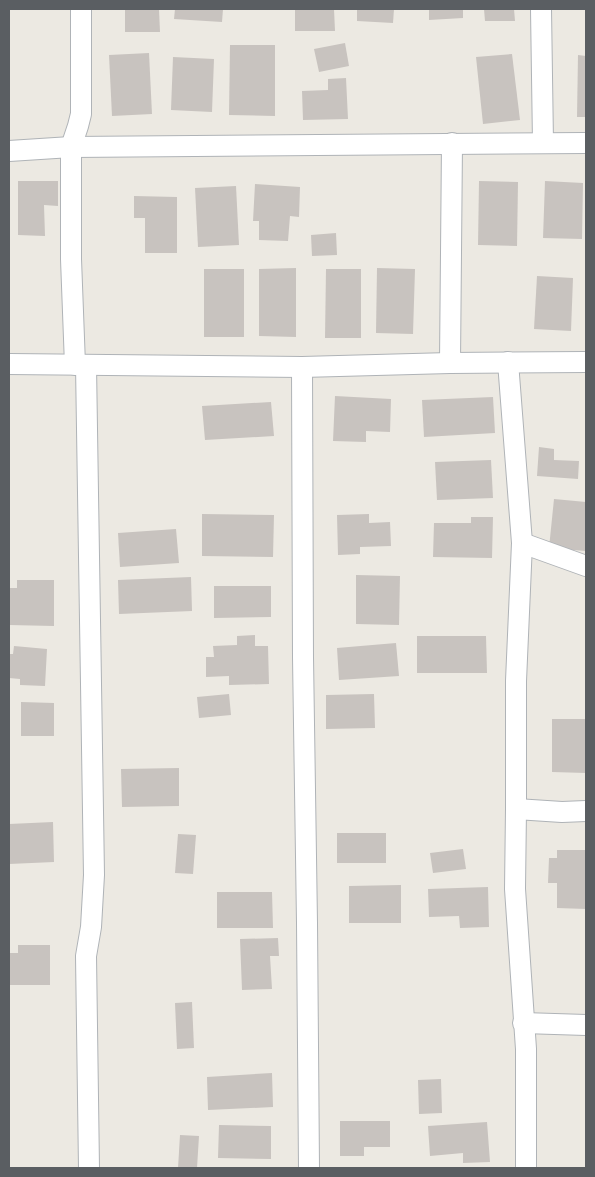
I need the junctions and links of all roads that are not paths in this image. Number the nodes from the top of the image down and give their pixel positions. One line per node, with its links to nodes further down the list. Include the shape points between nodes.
1 (81, 9): 6 (street, via 81,114)
2 (541, 9): 4 (street)
3 (452, 143): 4 (street); 6 (street); 10 (street)
4 (543, 143): 5 (street)
5 (586, 143)
6 (71, 146): 7 (street); 12 (street, via 72,259)
7 (9, 151)
8 (508, 362): 9 (street); 10 (street); 14 (street)
9 (586, 362)
10 (450, 363): 13 (street)
11 (9, 364): 12 (street)
12 (81, 365): 13 (street); 20 (street, via 94,875 86,956)
13 (302, 366): 21 (street)
14 (522, 542): 15 (street); 16 (street, via 516,680)
15 (586, 566)
16 (516, 809): 17 (street); 18 (street, via 515,889)
17 (586, 811)
18 (523, 1023): 19 (street); 22 (street)
19 (586, 1025)
20 (89, 1168)
21 (309, 1168)
22 (526, 1168)

